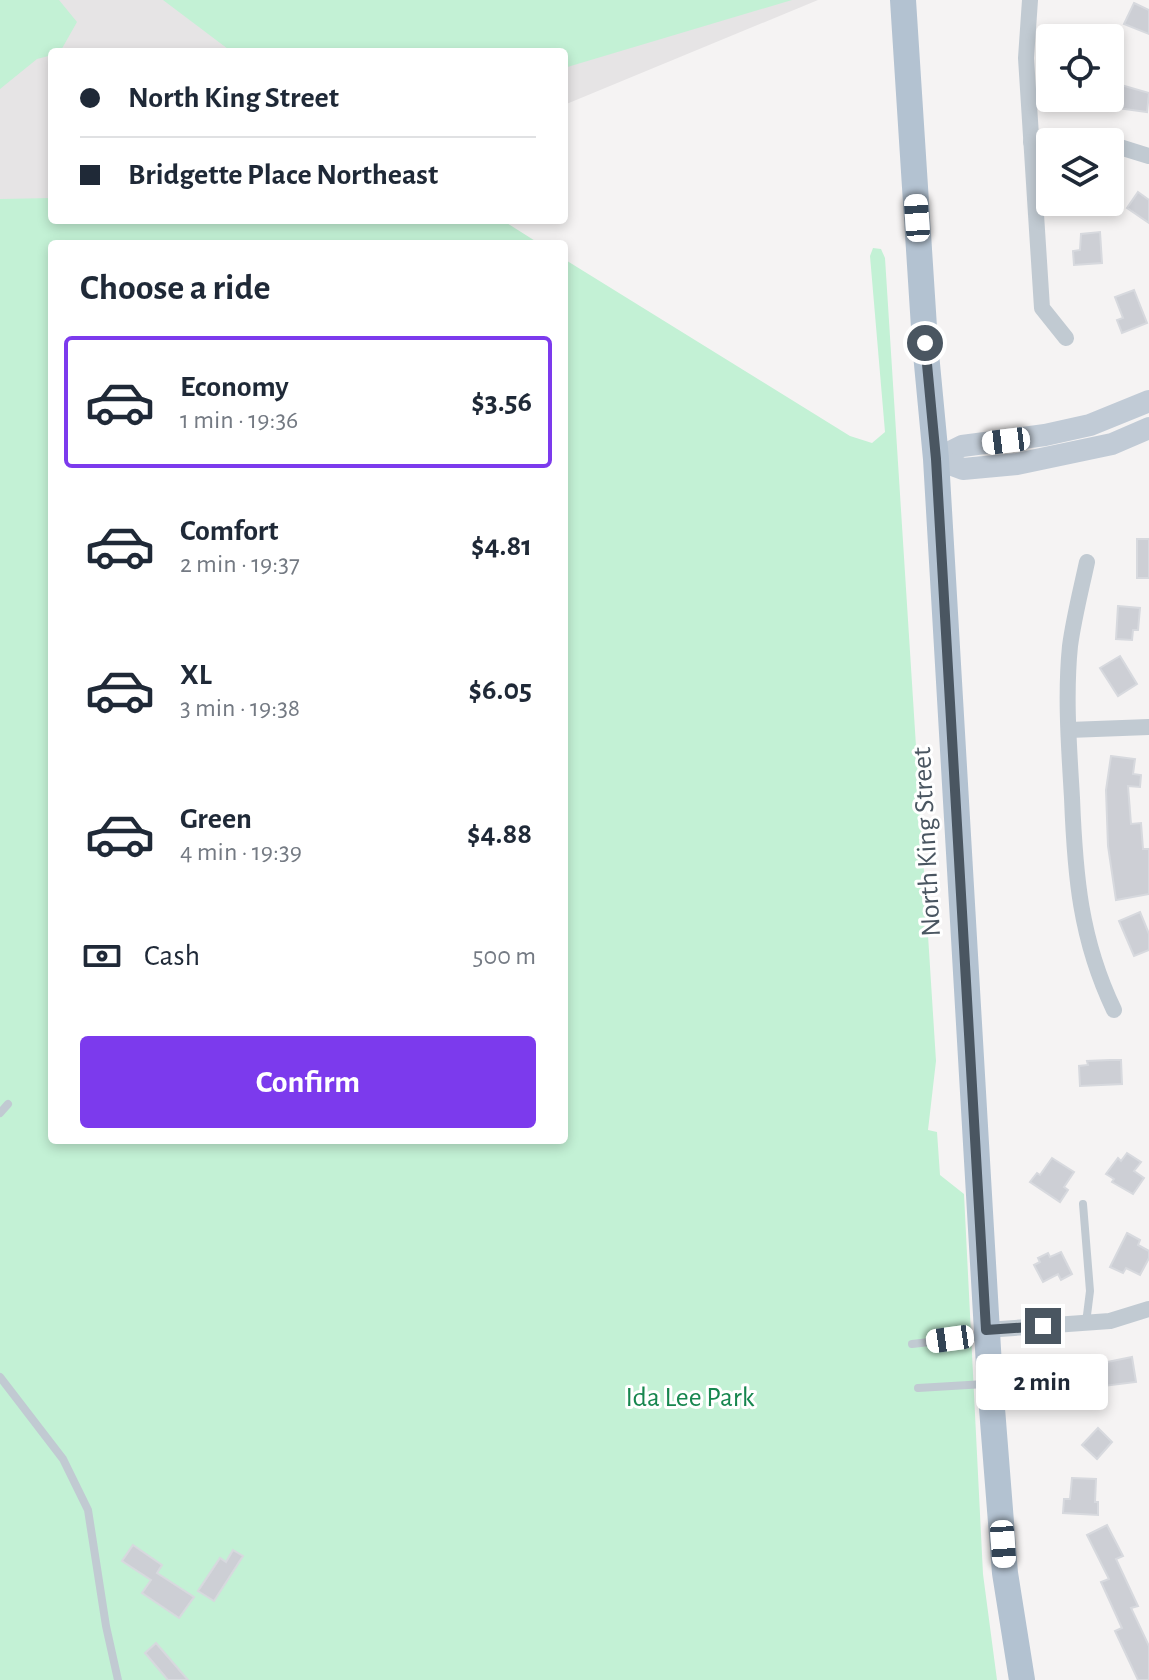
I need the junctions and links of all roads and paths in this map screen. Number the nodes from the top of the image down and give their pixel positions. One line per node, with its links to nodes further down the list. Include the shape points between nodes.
1 (903, 0): 10 (main road, North King Street)
2 (1030, 0): 3 (street, via 1026,58)
3 (1031, 142): 4 (street); 7 (street, via 1042,308)
4 (1036, 142)
5 (1124, 148): 6 (street)
6 (1149, 156)
7 (1066, 338)
8 (1149, 401): 10 (main road, via 1090,425 962,446)
9 (1149, 428): 10 (main road, via 1112,444 1017,464 963,469)
10 (936, 459): 20 (main road, North King Street)
11 (1087, 562): 13 (street, via 1070,646)
12 (1149, 727): 13 (street)
13 (1069, 730): 14 (street, via 1078,898 1094,964)
14 (1114, 1010)
15 (8, 1104): 16 (lane)
16 (0, 1113)
17 (1083, 1204): 19 (lane, via 1090,1291)
18 (1149, 1309): 19 (street)
19 (1086, 1323): 20 (street)
20 (986, 1333): 21 (lane); 23 (main road, North King Street)
21 (912, 1344)
22 (0, 1377): 25 (lane, via 63,1459 88,1510)
23 (990, 1383): 24 (lane); 26 (main road, North King Street, via 1005,1573)
24 (918, 1388)
25 (118, 1680)
26 (1022, 1680)

